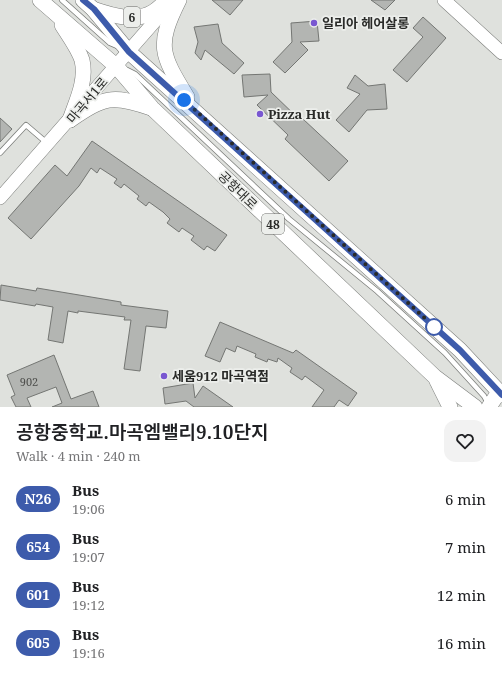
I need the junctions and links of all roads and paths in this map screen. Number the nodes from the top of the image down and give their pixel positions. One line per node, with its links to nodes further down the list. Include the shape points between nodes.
1 (40, 0): 8 (main road, 공항대로)
2 (62, 0): 9 (lane, via 110,43)
3 (167, 0): 7 (main road, 6, via 152,12 142,16 115,16)
4 (173, 0): 9 (street, 마곡서1로 / 6)
5 (179, 0): 13 (main road, via 167,23 164,46 166,59 173,74)
6 (444, 0): 10 (street)
7 (88, 5): 9 (main road, 6)
8 (57, 15): 11 (main road, 공항대로); 14 (main road, via 81,59 83,70 82,86)
9 (129, 52): 11 (street, 마곡서1로 / 6); 13 (main road, 48)
10 (502, 53)
11 (116, 66): 12 (main road, 공항대로 / 48); 14 (street, 마곡서1로); 19 (lane, via 135,74 289,219 378,291)
12 (152, 108): 14 (main road, via 129,100 109,99 90,106); 18 (main road, 공항대로 / 48)
13 (195, 110): 19 (main road, 48, via 460,350)
14 (70, 120): 15 (street, 마곡서1로)
15 (48, 145): 16 (lane, via 26,125); 17 (street, 마곡서1로)
16 (0, 154)
17 (0, 198)
18 (435, 377): 19 (main road, 공항대로 / 48); 20 (main road)
19 (493, 402)
20 (450, 407)

